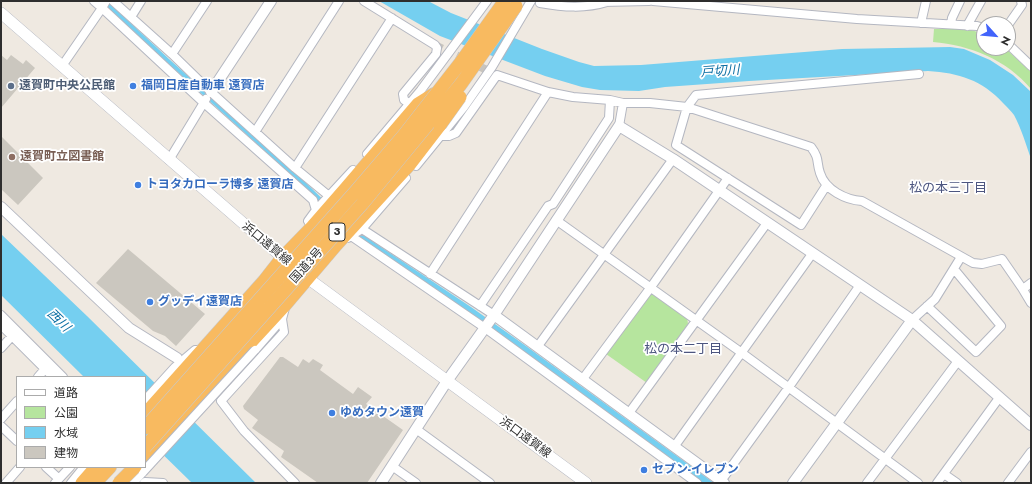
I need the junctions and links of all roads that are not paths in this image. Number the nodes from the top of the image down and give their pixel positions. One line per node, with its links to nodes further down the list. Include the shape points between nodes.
1 (94, 1): 20 (street)
2 (113, 1): 24 (street)
3 (141, 1): 24 (street)
4 (207, 1): 31 (street)
5 (271, 1): 36 (street)
6 (339, 1): 45 (street)
7 (364, 1): 25 (street)
8 (487, 1): 41 (street)
9 (531, 1): 21 (street)
10 (586, 1): 17 (street)
11 (649, 1): 17 (street)
12 (653, 1): 19 (street)
13 (926, 1): 26 (street)
14 (960, 1): 27 (street)
15 (981, 1): 28 (street)
16 (1021, 1): 23 (street, via 1022,5)
17 (607, 2): 18 (street, via 593,6)
18 (540, 3)
19 (702, 3): 26 (street)
20 (104, 5): 32 (street); 39 (street)
21 (512, 7): 35 (highway, 国道3号 / 3, bridge); 44 (highway, bridge, via 479,70); 44 (street, via 492,67 464,107); 108 (highway, 国道3号 / 3, bridge, via 461,84 366,198)
22 (1, 13): 32 (main road, 浜口遠賀線)
23 (1014, 16)
24 (130, 17): 31 (street)
25 (392, 18): 41 (street, via 437,48 436,54 403,94 404,100); 48 (street)
26 (921, 23): 27 (street)
27 (951, 24): 28 (street)
28 (967, 26): 29 (street)
29 (976, 27)
30 (1016, 52): 33 (street)
31 (172, 54): 36 (street)
32 (62, 66): 47 (main road, 浜口遠賀線)
33 (1031, 66)
34 (919, 74): 42 (street, via 696,95)
35 (439, 90): 41 (highway); 105 (highway, 国道3号 / 3, bridge, via 356,191)
36 (211, 92): 39 (street); 45 (street)
37 (548, 92): 38 (street); 44 (street, via 497,75 456,133 449,136); 66 (street)
38 (610, 100): 40 (street); 74 (street, via 609,118 553,204 548,206)
39 (204, 102): 47 (street); 54 (street, via 313,200)
40 (623, 103): 42 (street); 43 (street)
41 (414, 104): 52 (street); 57 (highway)
42 (687, 107): 49 (street, via 676,145); 50 (street, via 811,147 817,155 820,174)
43 (620, 126): 46 (street); 55 (street)
44 (441, 131): 58 (street); 60 (highway)
45 (256, 132): 48 (street)
46 (673, 159): 51 (street); 61 (street)
47 (169, 160): 64 (main road, 浜口遠賀線)
48 (295, 168): 52 (street)
49 (728, 178): 50 (street, via 801,225); 51 (street)
50 (826, 186): 63 (street, via 851,200 862,202)
51 (720, 191): 56 (street); 70 (street)
52 (329, 196): 54 (street)
53 (1, 207): 88 (street, via 129,328)
54 (316, 210): 57 (street, via 308,221)
55 (556, 220): 61 (street); 77 (street)
56 (767, 224): 62 (street); 79 (street)
57 (312, 227): 64 (highway)
58 (362, 229): 59 (street); 66 (street)
59 (351, 236): 60 (street); 82 (street)
60 (336, 245): 67 (highway)
61 (604, 254): 70 (street); 84 (street)
62 (812, 254): 69 (street); 86 (street)
63 (961, 257): 65 (street); 71 (street, via 973,264 1002,259)
64 (282, 258): 67 (main road, 浜口遠賀線); 88 (highway, via 203,349)
65 (954, 268): 75 (street, via 935,299); 75 (street, via 1001,326 976,352)
66 (430, 274): 74 (street)
67 (308, 279): 73 (highway); 94 (main road, 浜口遠賀線)
68 (1031, 283): 71 (street)
69 (860, 285): 80 (street); 95 (street)
70 (650, 287): 79 (street); 93 (street)
71 (1023, 289): 72 (street)
72 (1031, 303)
73 (285, 305): 78 (street); 111 (highway)
74 (480, 306): 77 (street)
75 (927, 306): 80 (street)
76 (1, 315): 92 (street)
77 (494, 315): 82 (street); 84 (street)
78 (282, 319): 113 (street, bridge); 135 (street, via 284,332 221,401 244,431)
79 (697, 320): 86 (street); 100 (street)
80 (912, 320): 87 (street); 102 (street)
81 (1, 325): 83 (street)
82 (485, 328): 94 (street); 140 (street)
83 (12, 336): 85 (street); 89 (street)
84 (538, 346): 93 (street)
85 (1, 348)
86 (742, 353): 95 (street); 109 (street)
87 (958, 361): 96 (street); 112 (street)
88 (178, 366): 97 (street); 99 (highway)
89 (45, 369): 90 (street); 91 (street)
90 (39, 376)
91 (52, 376)
92 (62, 376)
93 (582, 380): 100 (street)
94 (447, 381): 106 (street); 139 (main road, 浜口遠賀線)
95 (789, 387): 102 (street); 125 (street)
96 (999, 398): 103 (street); 123 (street)
97 (146, 399)
98 (16, 402): 101 (street)
99 (146, 413)
100 (629, 413): 109 (street)
101 (1, 419)
102 (836, 423): 112 (street); 141 (street)
103 (1031, 425)
104 (1, 426): 107 (street)
105 (146, 427)
106 (416, 429): 114 (street); 138 (street)
107 (16, 440)
108 (146, 446)
109 (674, 447): 125 (street)
110 (1031, 452): 146 (street)
111 (146, 456)
112 (885, 458): 142 (street); 143 (street)
113 (146, 462)
114 (392, 466): 136 (street); 137 (street)
115 (19, 468): 126 (street)
116 (47, 468): 124 (street)
117 (69, 468): 124 (street)
118 (83, 468): 127 (street)
119 (95, 468): 128 (highway)
120 (109, 468): 129 (highway)
121 (126, 468): 130 (highway)
122 (139, 469): 131 (highway, bridge); 132 (street)
123 (944, 474): 144 (street); 145 (street)
124 (56, 481)
125 (723, 482)
126 (6, 483)
127 (70, 483)
128 (82, 483)
129 (95, 483)
130 (113, 483)
131 (119, 483)
132 (133, 483)
133 (144, 483): 134 (street)
134 (163, 483)
135 (296, 483)
136 (381, 483)
137 (416, 483)
138 (490, 483)
139 (586, 483)
140 (697, 483)
141 (793, 483)
142 (867, 483)
143 (918, 483)
144 (937, 483)
145 (957, 483)
146 (1008, 483)

